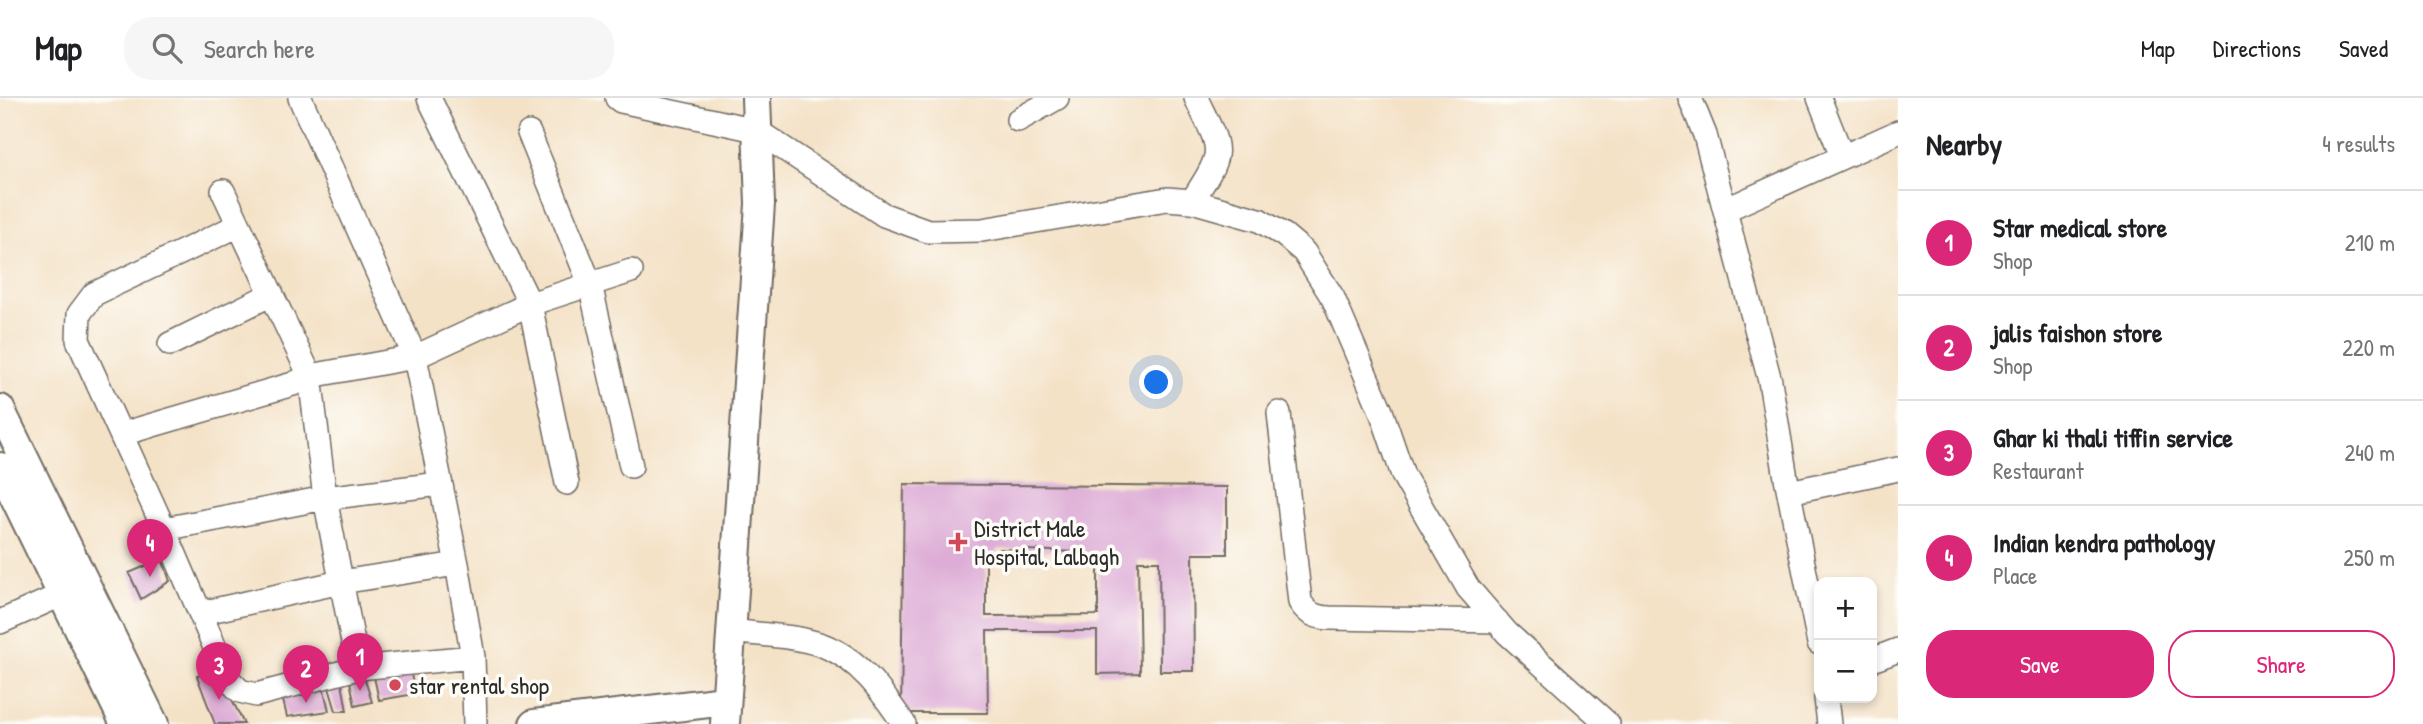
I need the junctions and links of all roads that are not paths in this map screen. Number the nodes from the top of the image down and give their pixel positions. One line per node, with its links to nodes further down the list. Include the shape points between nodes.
1 (300, 98): 23 (street)
2 (429, 98): 21 (street)
3 (617, 98): 10 (street)
4 (756, 98): 10 (street)
5 (1057, 98): 9 (street)
6 (1196, 98): 15 (street, via 1217,144 1214,166)
7 (1690, 98): 16 (street)
8 (1819, 98): 13 (street)
9 (1018, 120)
10 (756, 130): 15 (street, via 884,215 928,231 982,230 1167,200); 42 (street, via 760,204)
11 (1898, 132): 13 (street)
12 (529, 133): 19 (street)
13 (1842, 156): 16 (street)
14 (223, 191): 17 (street)
15 (1192, 201): 40 (street, via 1259,220 1304,252 1333,298 1403,475 1468,588)
16 (1725, 210): 33 (street, via 1770,381)
17 (239, 225): 20 (street); 27 (street, via 94,294 79,314 78,340)
18 (631, 271): 19 (street)
19 (590, 284): 21 (street); 28 (street)
20 (272, 294): 22 (street); 24 (street)
21 (530, 304): 23 (street); 31 (street)
22 (170, 344)
23 (415, 357): 24 (street); 32 (street)
24 (310, 376): 27 (street); 34 (street)
25 (0, 409): 51 (street)
26 (1279, 413): 40 (street, via 1300,602 1306,611 1329,618)
27 (122, 434): 35 (street)
28 (631, 466)
29 (0, 467): 38 (street)
30 (1898, 469): 33 (street)
31 (568, 483)
32 (440, 484): 34 (street); 36 (street)
33 (1789, 492): 43 (street)
34 (325, 498): 35 (street); 37 (street)
35 (164, 529): 39 (street)
36 (457, 564): 37 (street); 45 (street)
37 (341, 582): 39 (street); 47 (street)
38 (63, 594): 41 (street); 50 (street)
39 (201, 612): 47 (street, via 229,680 240,691 256,695)
40 (1497, 621): 55 (street)
41 (0, 622)
42 (730, 631): 49 (street); 54 (street, via 826,646 872,680)
43 (1818, 640)
44 (1898, 650): 46 (street)
45 (473, 657): 47 (street); 52 (street)
46 (1877, 658)
47 (358, 668)
48 (1827, 703): 56 (street)
49 (725, 713): 53 (street)
50 (125, 724)
51 (154, 724)
52 (475, 724)
53 (534, 724)
54 (904, 724)
55 (1608, 724)
56 (1829, 724)

